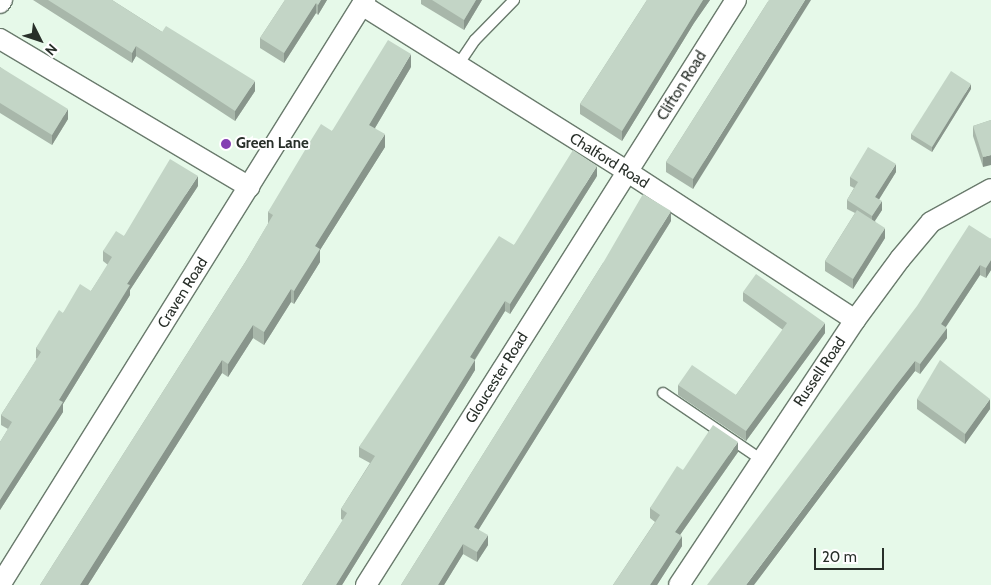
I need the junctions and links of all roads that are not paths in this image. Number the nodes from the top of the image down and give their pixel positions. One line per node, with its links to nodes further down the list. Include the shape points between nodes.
1 (514, 0): 5 (lane, via 475,40)
2 (736, 0): 6 (street, Clifton Road)
3 (363, 2): 5 (street, Chalford Road); 7 (street, Craven Road)
4 (0, 39): 7 (street)
5 (458, 65): 6 (street, Chalford Road)
6 (628, 172): 9 (street, Chalford Road); 13 (street, Gloucester Road)
7 (249, 187): 12 (street, Craven Road)
8 (991, 189): 9 (street, Russell Road, via 931,222)
9 (854, 320): 11 (street, Russell Road)
10 (663, 393): 11 (lane)
11 (762, 460): 14 (street, Russell Road)
12 (0, 585)
13 (366, 585)
14 (679, 585)

